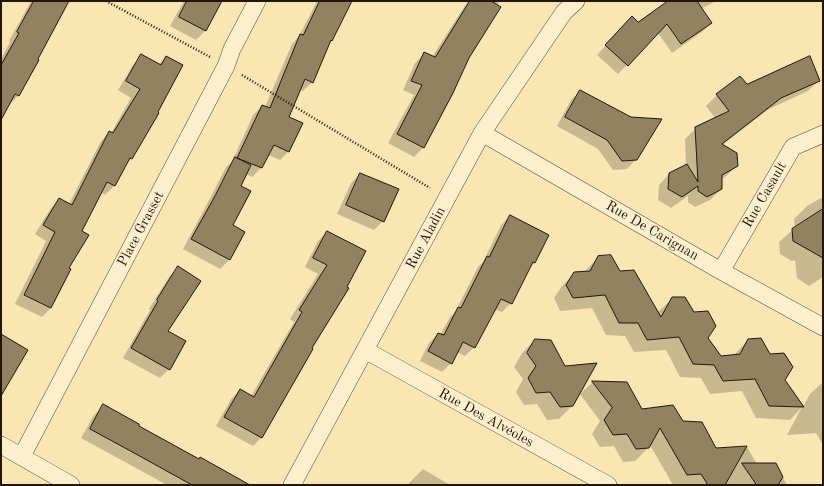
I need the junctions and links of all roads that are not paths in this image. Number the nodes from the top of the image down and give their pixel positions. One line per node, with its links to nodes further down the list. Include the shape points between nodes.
1 (257, 1): 9 (street, Place Grasset, via 226,66)
2 (576, 1): 3 (street, Rue Aladin, via 564,12)
3 (482, 133): 5 (street, Rue De Carignan); 7 (street, Rue Aladin)
4 (823, 134): 5 (street, Rue Casault, via 793,147)
5 (721, 271): 6 (street, Rue De Carignan)
6 (823, 328)
7 (365, 350): 11 (street, Rue Aladin); 12 (street, Rue Des Alvéoles)
8 (1, 445): 9 (street)
9 (22, 456): 10 (street)
10 (72, 485)
11 (292, 485)
12 (608, 485)

